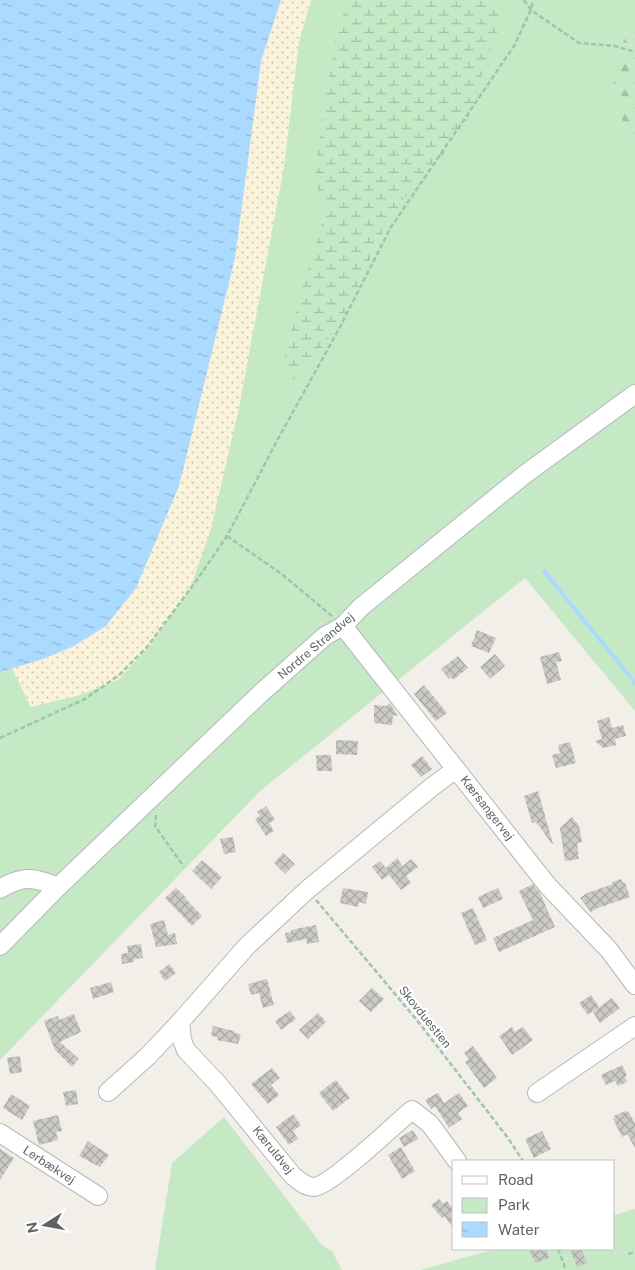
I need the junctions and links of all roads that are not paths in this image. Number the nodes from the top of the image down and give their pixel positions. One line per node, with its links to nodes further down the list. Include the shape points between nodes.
1 (635, 394): 2 (street, Nordre Strandvej, via 524,475 361,607)
2 (343, 626): 3 (street, Kærsangervej); 4 (street, Nordre Strandvej, via 325,636 261,693)
3 (456, 769): 7 (street, Kærsangervej, via 548,886 609,950); 8 (street, via 307,890 247,946)
4 (58, 887): 5 (street, via 31,878); 6 (street, Nordre Strandvej)
5 (0, 889)
6 (0, 945)
7 (635, 985)
8 (180, 1022): 10 (street); 13 (street, Kæruldvej, via 186,1050 304,1185 323,1185 412,1110 430,1124)
9 (635, 1026): 11 (street)
10 (108, 1092)
11 (536, 1093)
12 (0, 1133): 14 (street, Lerbækvej)
13 (456, 1160)
14 (98, 1196)

